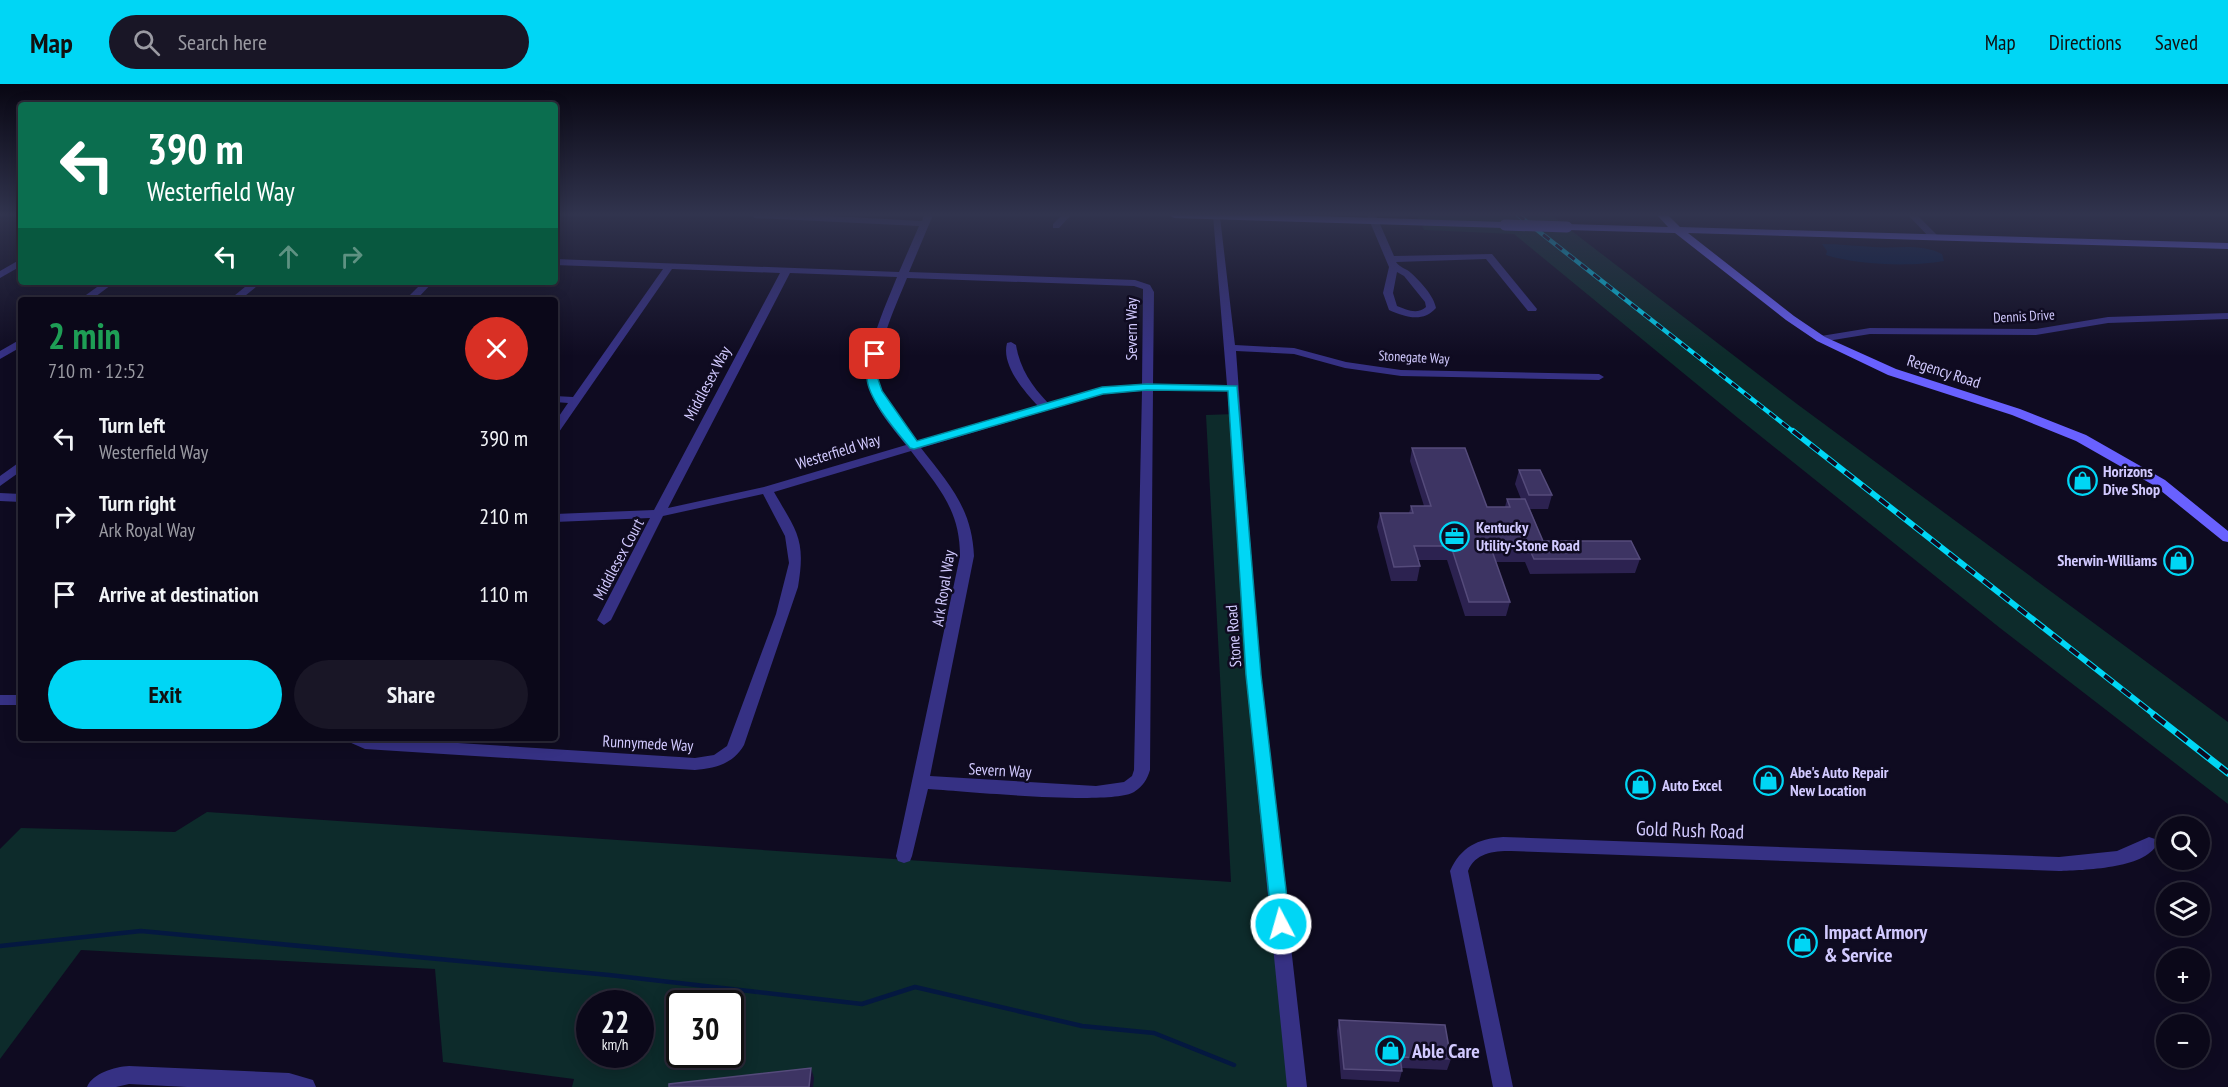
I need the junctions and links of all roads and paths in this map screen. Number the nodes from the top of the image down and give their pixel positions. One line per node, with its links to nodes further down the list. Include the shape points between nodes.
1 (558, 262): 9 (street, Severn Way)
2 (909, 262): 14 (street, Ark Royal Way)
3 (1221, 262): 26 (street, Stone Road)
4 (1409, 262): 7 (street)
5 (1494, 262): 21 (street)
6 (1718, 262): 23 (street, Regency Road)
7 (1392, 263): 7 (street, via 1407,274 1430,302 1428,312 1419,315 1392,308 1387,301)
8 (18, 264): 11 (street)
9 (669, 267): 12 (street, Severn Way); 32 (street)
10 (0, 268): 11 (street)
11 (11, 268): 13 (street)
12 (786, 271): 14 (street, Severn Way); 41 (street, Middlesex Way)
13 (0, 275)
14 (903, 275): 29 (street, Severn Way, via 1145,285 1149,292); 35 (street, Ark Royal Way, via 875,354 872,379 883,404)
15 (106, 285): 18 (street)
16 (253, 285): 19 (street)
17 (425, 285): 20 (street)
18 (88, 297)
19 (238, 297)
20 (413, 297)
21 (1532, 309)
22 (2228, 316): 23 (street, Dennis Drive, via 2117,319 2036,332 1870,331)
23 (1821, 339): 43 (street, Regency Road, via 1892,372 2006,408 2088,442 2160,483)
24 (18, 344): 27 (street)
25 (1011, 345): 33 (street, via 1022,379)
26 (1230, 348): 28 (street, Stonegate Way, via 1294,351 1401,374); 30 (street, Stone Road)
27 (0, 356)
28 (1599, 376)
29 (1147, 387): 30 (street, Westerfield Way); 33 (street, Westerfield Way, via 1102,391); 48 (street, Severn Way, via 1139,779 1128,788 1096,792)
30 (1233, 388): 53 (street, Stone Road, via 1253,675)
31 (558, 399): 32 (street)
32 (576, 400): 34 (street)
33 (1044, 406): 35 (street, Westerfield Way)
34 (558, 426)
35 (914, 446): 38 (street, Westerfield Way); 48 (street, Ark Royal Way, via 955,502 964,519 967,540 963,585)
36 (18, 467): 37 (street)
37 (0, 482)
38 (767, 490): 41 (street, Westerfield Way); 47 (street, Runnymede Way, via 794,542 795,565 782,615 736,745 729,755 695,764)
39 (0, 497): 40 (street)
40 (18, 498)
41 (660, 513): 42 (street, Westerfield Way); 44 (street, Middlesex Court)
42 (558, 518)
43 (2228, 538)
44 (604, 620)
45 (0, 699): 46 (street)
46 (18, 700)
47 (361, 741)
48 (921, 782): 50 (street, Ark Royal Way)
49 (2149, 844): 54 (street, Gold Rush Road, via 2139,852 2105,861 2059,864 1511,844 1476,849 1462,862 1459,871)
50 (904, 856)
51 (97, 1087): 52 (street, via 117,1076 137,1074 289,1082)
52 (306, 1087)
53 (1297, 1087)
54 (1503, 1087)

